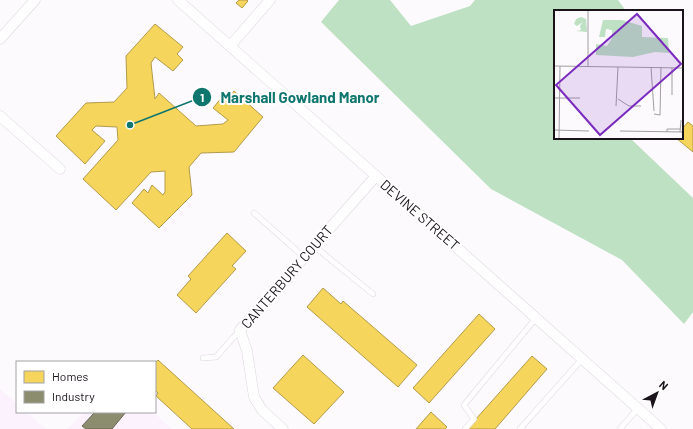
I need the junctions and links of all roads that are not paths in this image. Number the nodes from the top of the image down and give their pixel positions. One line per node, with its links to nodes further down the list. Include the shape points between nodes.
1 (35, 0): 4 (street)
2 (178, 0): 5 (street, DEVINE STREET)
3 (270, 0): 5 (street)
4 (0, 38)
5 (230, 46): 8 (street, DEVINE STREET)
6 (0, 116): 7 (street)
7 (60, 169)
8 (376, 176): 10 (street, CANTERBURY COURT); 13 (street, DEVINE STREET)
9 (254, 213): 11 (lane)
10 (314, 246): 11 (street, CANTERBURY COURT); 12 (lane)
11 (304, 257): 14 (street, CANTERBURY COURT)
12 (373, 294)
13 (536, 318): 16 (street, DEVINE STREET); 19 (lane, via 464,405 474,419)
14 (240, 330): 15 (lane, via 216,357); 18 (street, CANTERBURY COURT, via 247,351 254,397 262,410)
15 (203, 358)
16 (582, 359): 17 (street, DEVINE STREET); 20 (lane)
17 (638, 408): 21 (lane); 22 (street, DEVINE STREET)
18 (283, 429)
19 (465, 429)
20 (520, 429)
21 (620, 429)
22 (661, 429)

